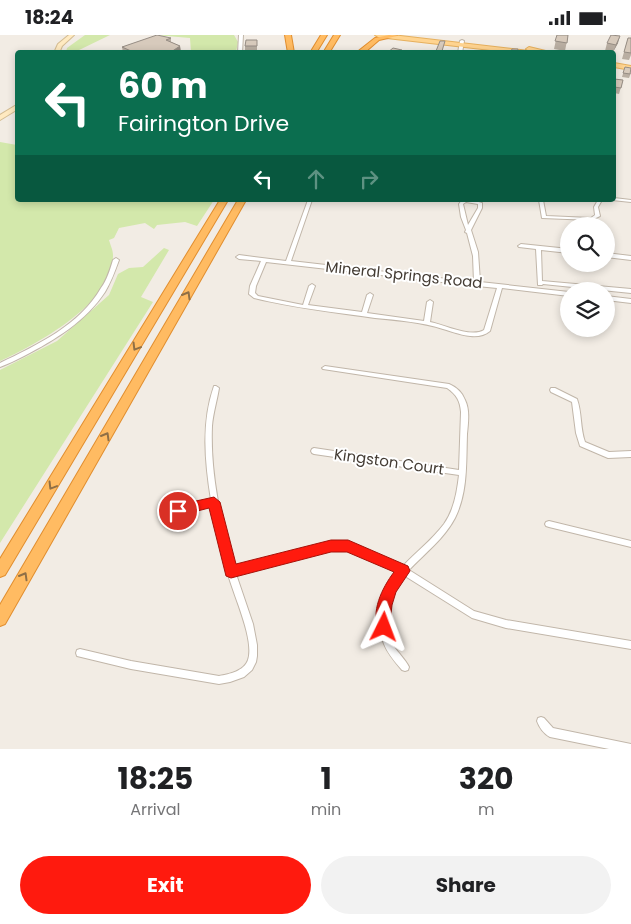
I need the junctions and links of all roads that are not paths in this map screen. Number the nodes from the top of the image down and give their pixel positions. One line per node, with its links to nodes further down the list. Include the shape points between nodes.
1 (72, 35): 10 (street)
2 (241, 35): 11 (street)
3 (288, 35): 12 (highway)
4 (324, 35): 13 (highway)
5 (336, 35): 14 (highway)
6 (405, 35): 9 (main road)
7 (379, 36): 8 (highway); 15 (highway)
8 (394, 36): 9 (main road)
9 (462, 42): 16 (street); 17 (main road); 18 (main road)
10 (58, 50)
11 (240, 50)
12 (290, 50)
13 (315, 50)
14 (328, 50)
15 (363, 50)
16 (461, 50)
17 (515, 50)
18 (527, 50)
19 (616, 64): 20 (main road)
20 (631, 67)
21 (15, 108): 22 (street)
22 (0, 118)
23 (616, 199): 24 (street)
24 (631, 201)
25 (223, 202): 69 (highway, one-way to 69)
26 (241, 202): 72 (highway, one-way to 26)
27 (309, 202): 41 (street)
28 (464, 202): 32 (street, via 462,219)
29 (476, 202): 32 (street, via 480,205)
30 (541, 202): 31 (street, via 544,217 592,219 598,216 596,207)
31 (599, 202)
32 (468, 232): 43 (street, via 474,245)
33 (521, 246): 34 (street)
34 (538, 248): 35 (street); 42 (street)
35 (560, 250)
36 (615, 256): 38 (street)
37 (239, 257): 40 (street, Mineral Springs Road)
38 (631, 258)
39 (116, 260): 58 (street, via 103,292 92,305 41,345)
40 (264, 260): 41 (street, Mineral Springs Road); 55 (street, via 252,286 252,294 267,300)
41 (288, 262): 43 (street, Mineral Springs Road)
42 (540, 282): 46 (street); 47 (street)
43 (477, 284): 45 (street, Mineral Springs Road)
44 (312, 286): 55 (street)
45 (500, 286): 47 (street, Mineral Springs Road); 57 (street, via 485,333)
46 (618, 289): 48 (street); 52 (street)
47 (540, 291): 49 (street, Mineral Springs Road)
48 (631, 291)
49 (560, 293)
50 (370, 295): 56 (street)
51 (615, 300): 52 (street)
52 (618, 300): 53 (street)
53 (631, 301)
54 (430, 302): 57 (street)
55 (305, 306): 56 (street)
56 (364, 314): 57 (street)
57 (427, 323)
58 (0, 365)
59 (325, 367): 64 (street, via 438,383 458,392 465,409)
60 (216, 388): 65 (street, via 209,424)
61 (553, 390): 63 (street, via 575,401 578,435 582,444 608,455)
62 (314, 451): 64 (street, Kingston Court)
63 (631, 454)
64 (463, 473): 70 (street, via 458,501 447,525)
65 (214, 502): 66 (street); 71 (street)
66 (162, 512)
67 (549, 524): 68 (street)
68 (631, 545)
69 (0, 571)
70 (403, 571): 71 (street, via 370,553 348,546 331,546); 73 (street, via 472,614 506,624); 75 (street, via 390,589 384,605 384,627 386,641)
71 (231, 572): 74 (street, via 253,633 253,657 244,672 232,679 219,680)
72 (0, 619)
73 (631, 645)
74 (80, 653)
75 (405, 667)
76 (541, 721): 77 (street, via 550,732)
77 (631, 749)

